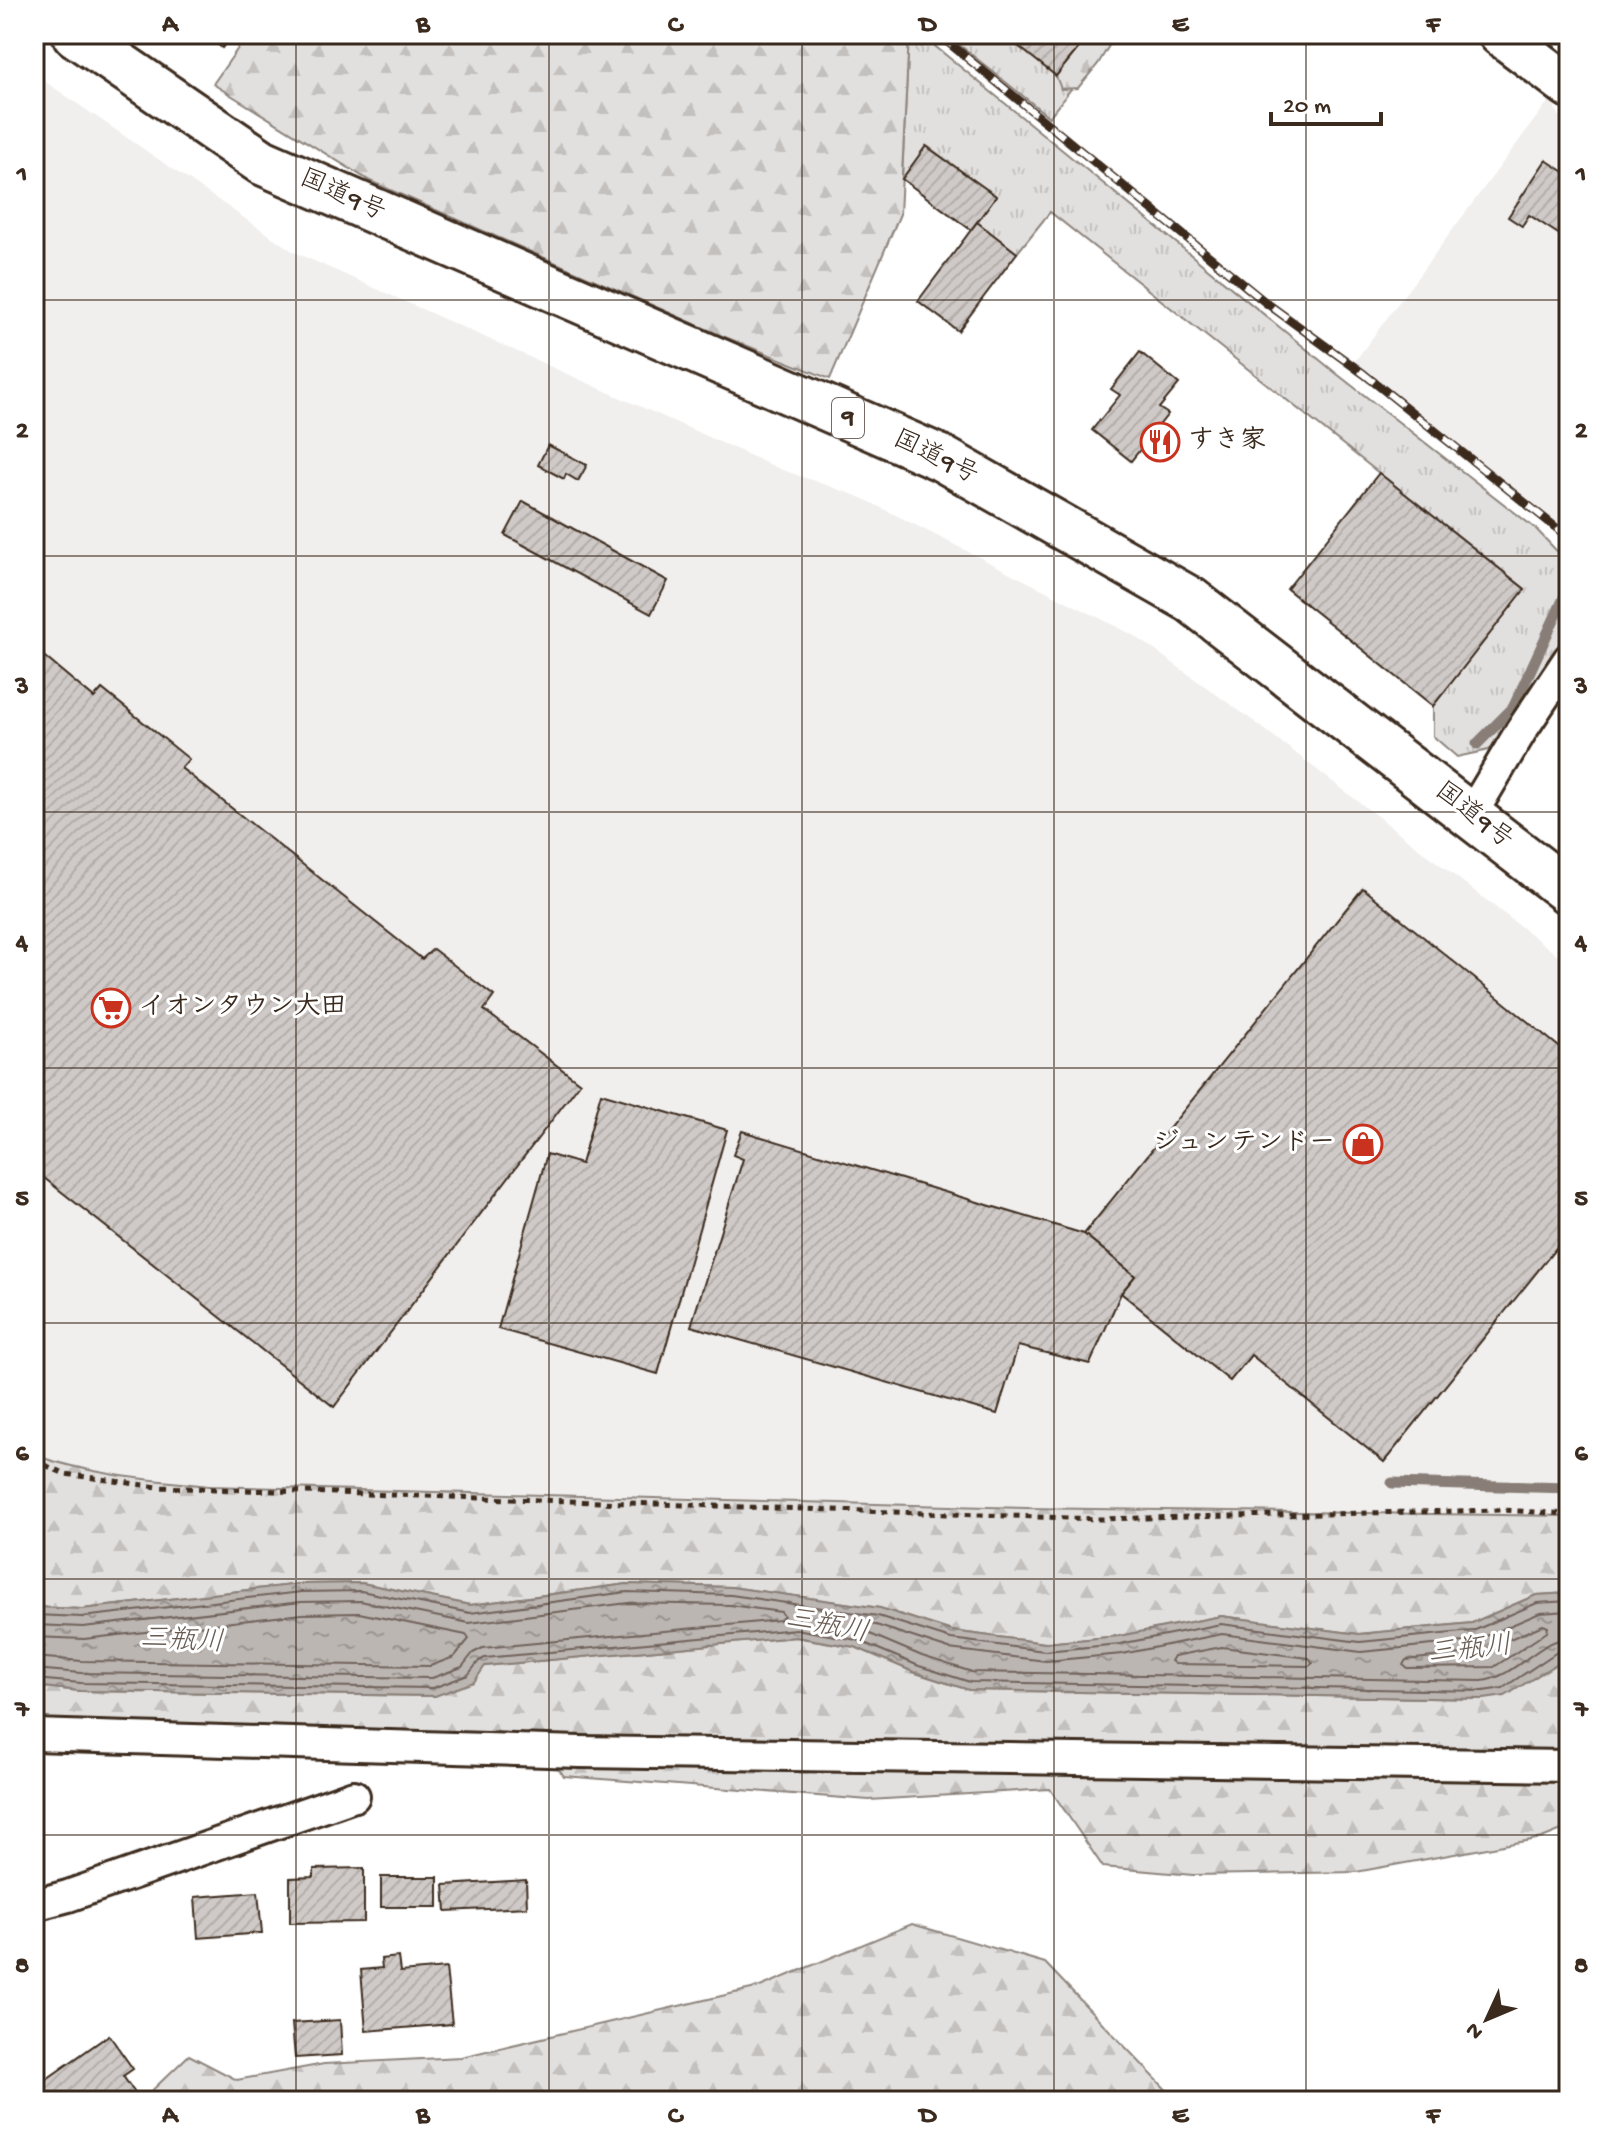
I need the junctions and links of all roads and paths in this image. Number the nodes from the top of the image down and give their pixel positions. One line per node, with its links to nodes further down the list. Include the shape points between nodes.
1 (1500, 34): 3 (street)
2 (89, 38): 5 (highway, 国道9号 / 9, via 262,162 955,466 1191,600)
3 (1569, 86)
4 (1569, 659): 5 (street)
5 (1471, 815): 6 (highway, 国道9号 / 9)
6 (1569, 892)
7 (34, 1460): 8 (path, via 65,1474 174,1488 1098,1519 1502,1510)
8 (1569, 1514)
9 (34, 1735): 10 (street, via 580,1752)
10 (1569, 1766)
11 (354, 1796): 12 (street)
12 (34, 1905)

